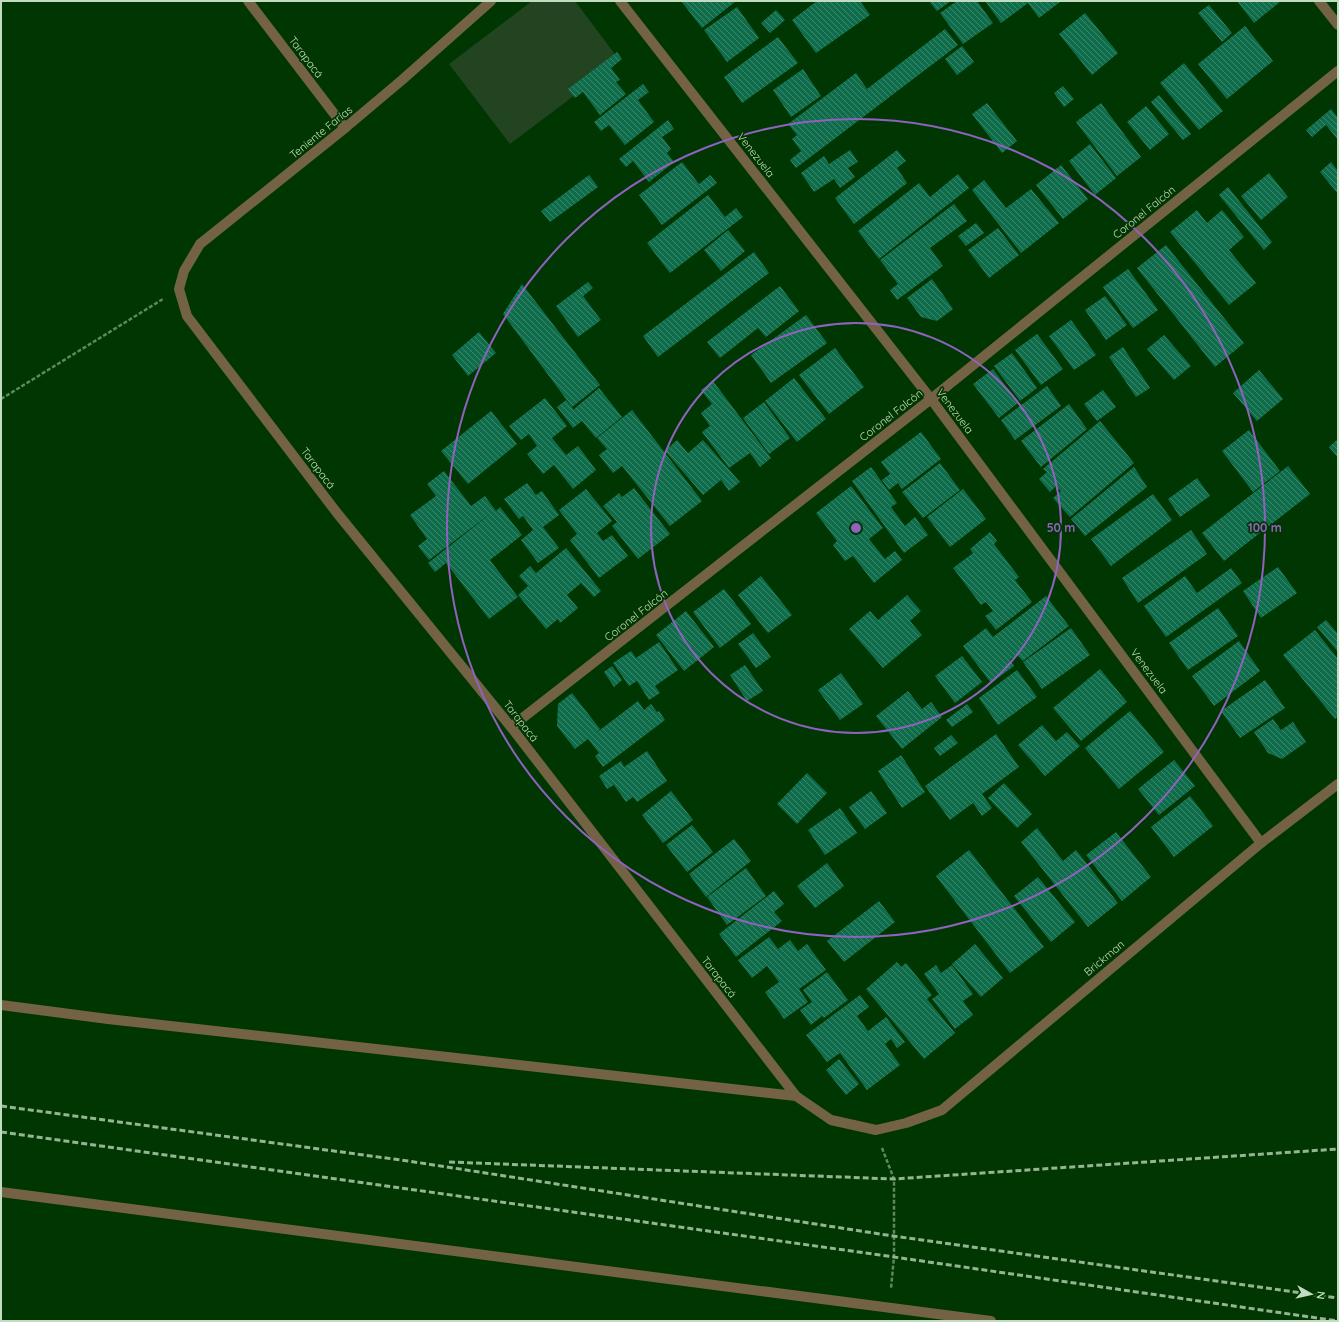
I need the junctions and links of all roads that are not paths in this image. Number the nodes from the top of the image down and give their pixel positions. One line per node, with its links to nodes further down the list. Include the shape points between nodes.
1 (248, 1): 7 (street, Tarapacá)
2 (491, 1): 7 (street, Teniente Farías)
3 (620, 1): 9 (street, Venezuela)
4 (1320, 1): 5 (street)
5 (1338, 25)
6 (1338, 71): 9 (street, Coronel Falcón)
7 (345, 128): 8 (street, Teniente Farías, via 200,244 184,271)
8 (179, 289): 10 (street, Tarapacá, via 187,316 337,513)
9 (931, 399): 10 (street, Coronel Falcón); 12 (street, Venezuela)
10 (511, 727): 14 (street, Tarapacá)
11 (1338, 784): 12 (street, Brickman)
12 (1261, 843): 15 (street, Brickman, via 942,1110 906,1123)
13 (1, 1005): 14 (street)
14 (796, 1096): 15 (street, Tarapacá, via 831,1120)
15 (876, 1130)
16 (1, 1192): 17 (street)
17 (991, 1321)

